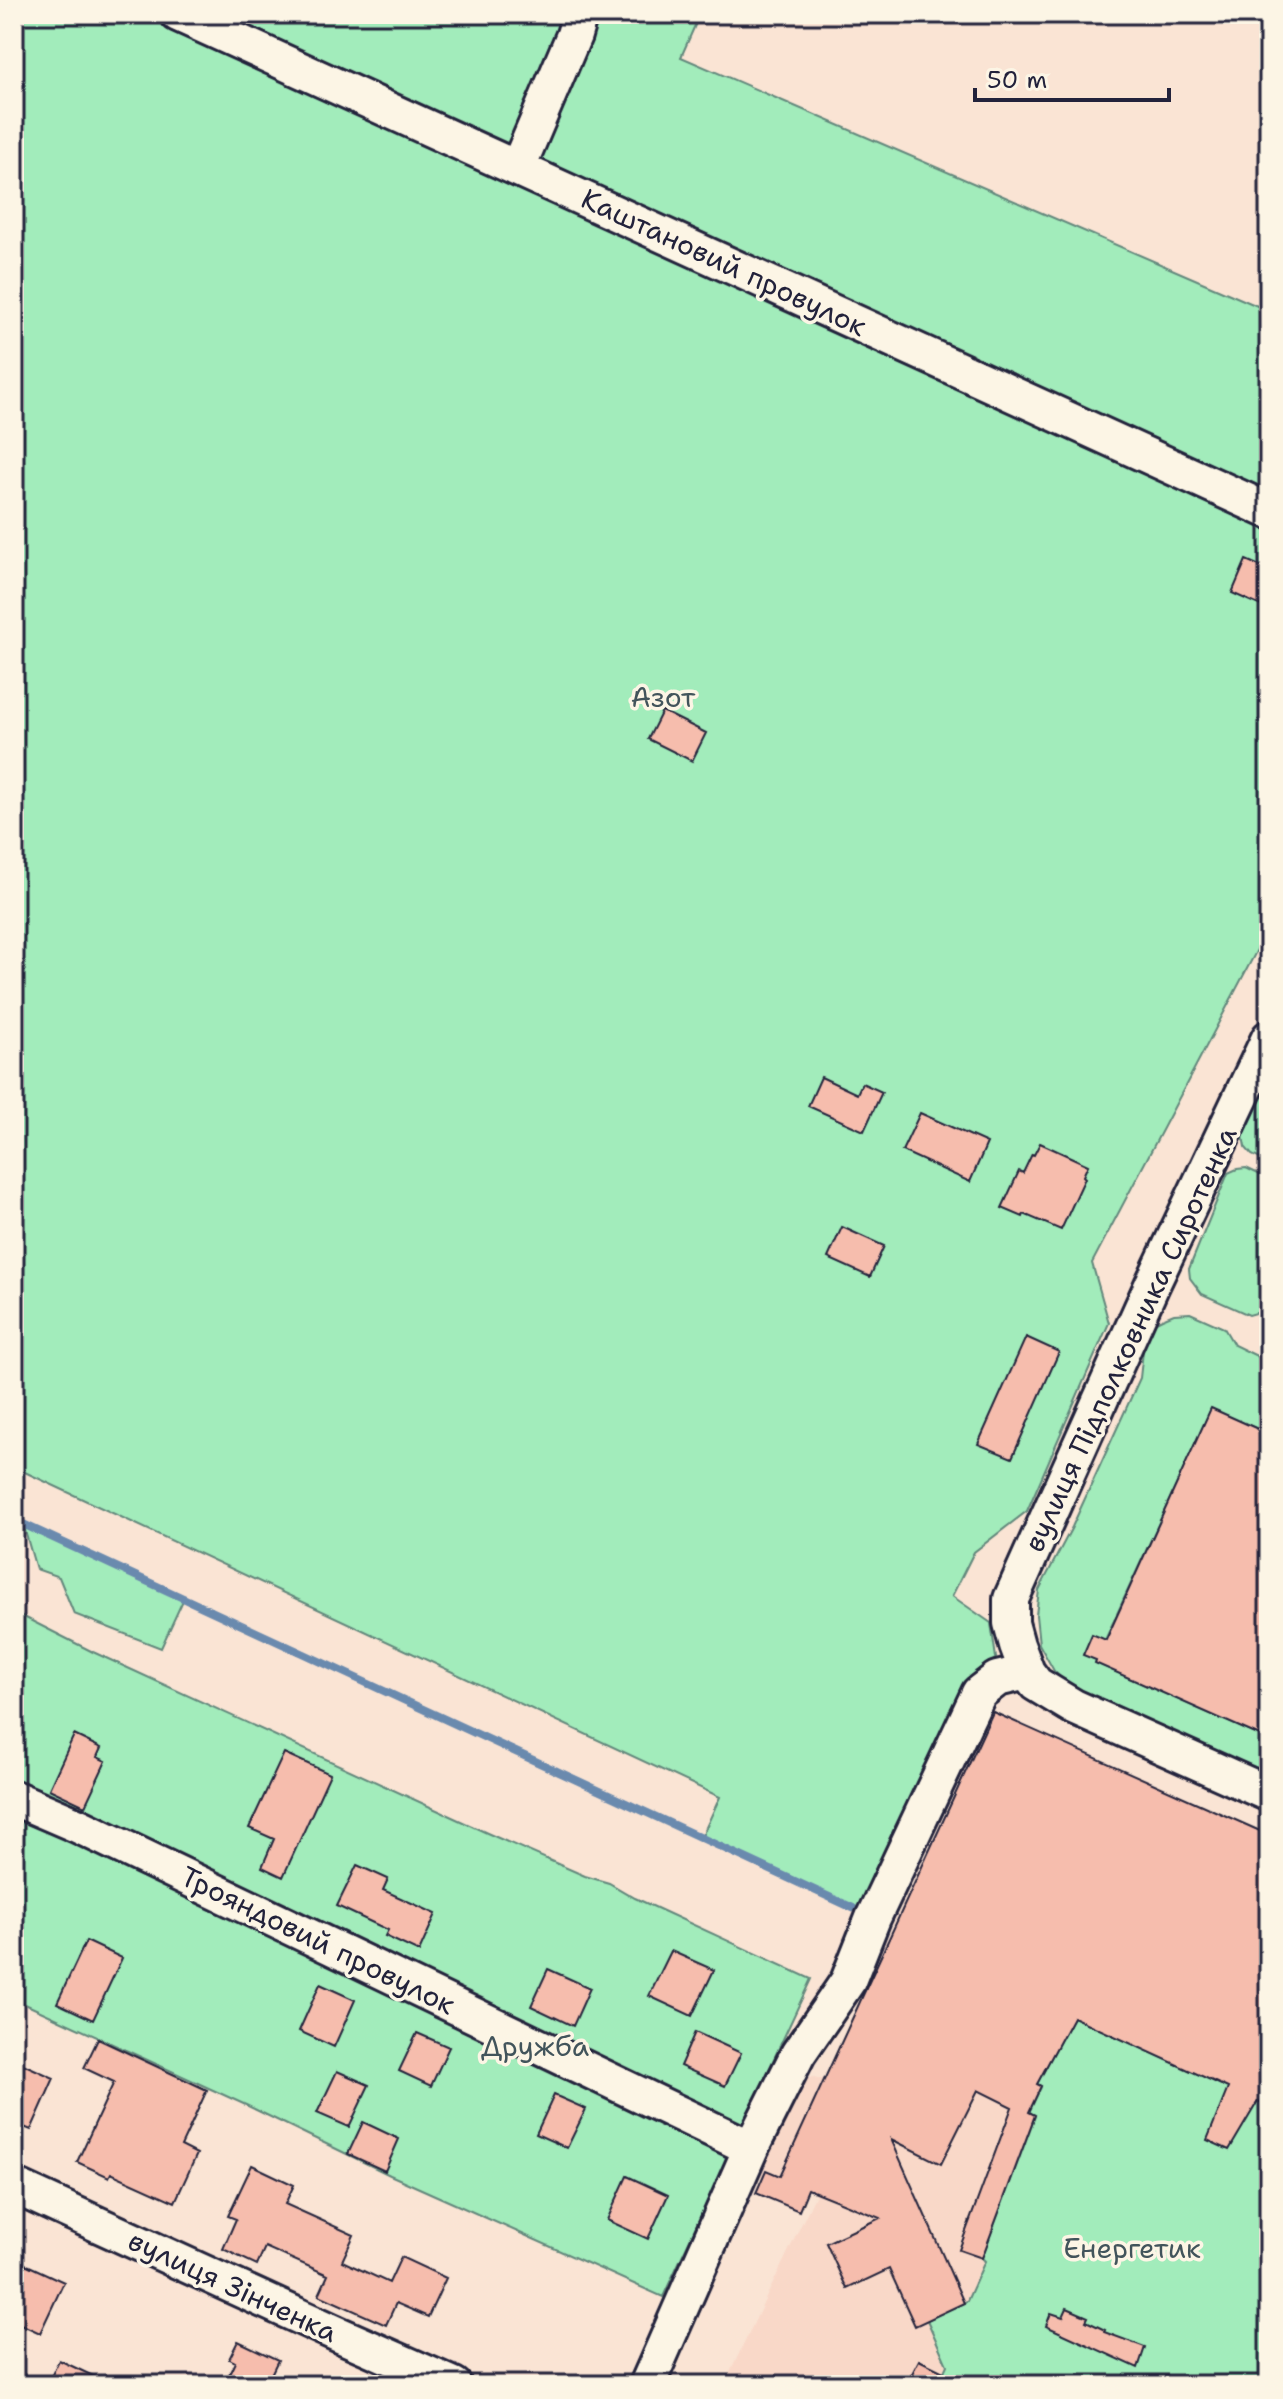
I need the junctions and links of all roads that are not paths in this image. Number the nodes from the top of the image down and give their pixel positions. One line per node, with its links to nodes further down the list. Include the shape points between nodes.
1 (178, 14): 3 (street, Каштановий провулок)
2 (580, 14): 3 (street)
3 (518, 167): 4 (street, Каштановий провулок)
4 (1269, 511)
5 (1269, 1038): 6 (street, вулиця Підполковника Сиротенка, via 1011,1599 1011,1623)
6 (1022, 1658): 7 (street, via 1036,1684 1074,1707); 9 (street, via 979,1693 848,1981 798,2054)
7 (1269, 1794)
8 (14, 1798): 9 (street, Трояндовий провулок)
9 (751, 2148): 12 (street)
10 (14, 2186): 11 (street, вулиця Зінченка)
11 (454, 2385)
12 (647, 2385)

